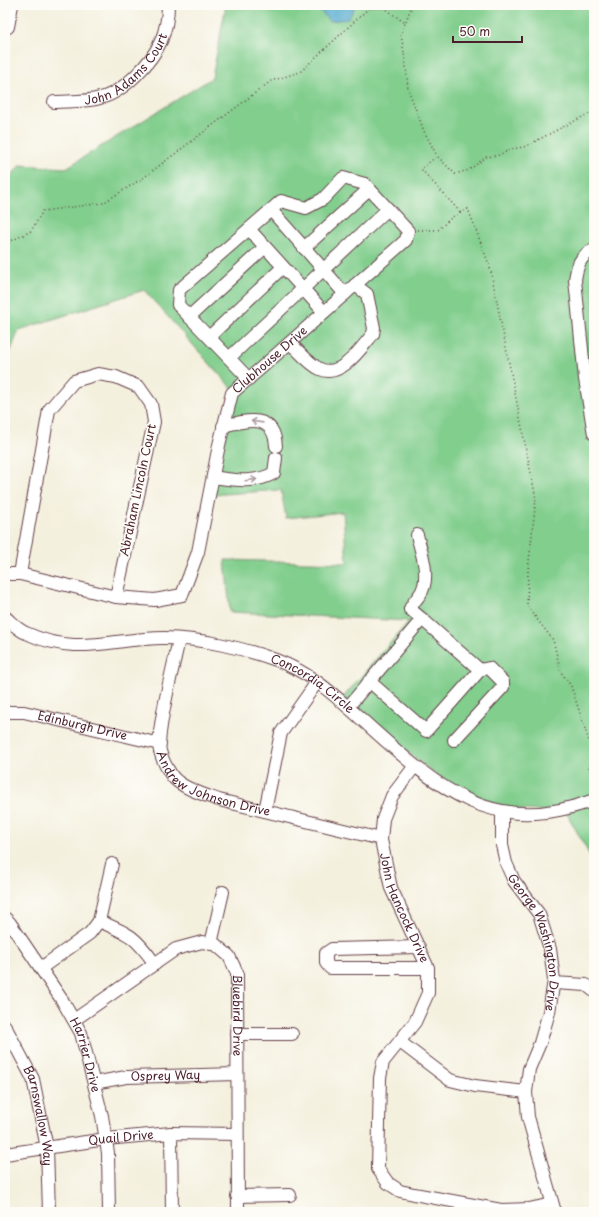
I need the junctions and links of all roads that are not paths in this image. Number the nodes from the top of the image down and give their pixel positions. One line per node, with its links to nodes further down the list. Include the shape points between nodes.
1 (12, 5): 3 (street, via 8,27)
2 (168, 5): 4 (street, John Adams Court, via 168,18 161,41 144,67 123,86 101,98)
3 (5, 29)
4 (54, 102)
5 (367, 186): 6 (street); 7 (street, via 343,178 323,199 306,208 281,201); 10 (street)
6 (388, 209): 13 (street); 14 (street, Clubhouse Drive, via 408,231 406,240)
7 (271, 210): 8 (street); 10 (street)
8 (249, 229): 9 (street); 18 (street, via 179,290 178,305)
9 (265, 247): 12 (street); 18 (street)
10 (304, 248): 13 (street)
11 (594, 250): 22 (street, via 583,256 575,280)
12 (283, 267): 15 (street); 19 (street)
13 (323, 269): 15 (street); 16 (street)
14 (355, 285): 16 (street, Clubhouse Drive); 20 (street, via 367,294 374,328 373,334 342,368 328,372 319,369)
15 (304, 289): 17 (street); 21 (street)
16 (345, 294): 17 (street, Clubhouse Drive)
17 (324, 312): 20 (street, Clubhouse Drive)
18 (189, 317): 19 (street)
19 (209, 337): 21 (street)
20 (290, 343): 23 (street, Clubhouse Drive)
21 (229, 358): 23 (street)
22 (589, 368): 25 (street, via 589,414)
23 (249, 379): 24 (street, Clubhouse Drive, via 232,393)
24 (224, 426): 26 (street, Clubhouse Drive); 26 (street, one-way to 24, via 241,481 265,478 274,473 276,452 272,430 263,422 247,421)
25 (594, 434)
26 (213, 477): 30 (street, Clubhouse Drive, via 198,552 182,595 155,600)
27 (417, 535): 32 (street, via 424,562 424,580 422,590 410,609)
28 (5, 574): 29 (street)
29 (20, 574): 30 (street); 30 (street, Abraham Lincoln Court, via 49,410 74,381 98,374 116,378 139,387 151,404 154,422)
30 (116, 597)
31 (5, 617): 33 (street, Concordia Circle, via 24,633 72,646)
32 (422, 619): 34 (street); 35 (street)
33 (179, 639): 36 (street, Concordia Circle, via 199,641 275,660 304,672); 40 (street, Andrew Johnson Drive)
34 (480, 670): 35 (street, via 426,731); 39 (street, via 489,668 503,682 503,687)
35 (369, 681): 37 (street)
36 (317, 682): 37 (street, Concordia Circle); 43 (street, via 281,733)
37 (348, 707): 41 (street, Concordia Circle)
38 (5, 712): 40 (street, Edinburgh Drive, via 24,712)
39 (454, 740)
40 (160, 744): 43 (street, Andrew Johnson Drive, via 160,752 173,777 194,791)
41 (414, 767): 44 (street, Concordia Circle, via 442,787 473,804); 45 (street, John Hancock Drive, via 392,796 383,819)
42 (594, 800): 44 (street, Concordia Circle, via 564,810)
43 (265, 811): 45 (street, Andrew Johnson Drive)
44 (502, 812): 55 (street, George Washington Drive, via 502,845 506,863 514,881 539,914 550,949)
45 (381, 839): 51 (street, John Hancock Drive, via 391,888)
46 (112, 864): 49 (street)
47 (223, 892): 50 (street)
48 (5, 918): 53 (street, Harrier Drive)
49 (99, 921): 52 (street, via 128,933 141,944); 53 (street, via 90,934)
50 (211, 944): 52 (street, via 202,942 176,949); 59 (street, Bluebird Drive, via 215,944 229,956 237,973)
51 (419, 947): 54 (street, John Hancock Drive); 54 (street, via 332,949 326,953 326,963 330,968)
52 (155, 964): 57 (street)
53 (41, 968): 57 (street, Harrier Drive)
54 (428, 968): 61 (street, John Hancock Drive, via 428,993 415,1022)
55 (554, 983): 56 (street, via 586,985); 64 (street, George Washington Drive, via 540,1043 529,1069)
56 (594, 991)
57 (74, 1020): 63 (street, Harrier Drive, via 81,1033)
58 (5, 1026): 68 (street, Barnswallow Way, via 33,1079)
59 (237, 1034): 60 (street); 62 (street, Bluebird Drive)
60 (292, 1034)
61 (400, 1042): 64 (street, via 450,1080 475,1086); 72 (street, John Hancock Drive, via 383,1062 380,1078 378,1169 388,1183 407,1192 501,1210)
62 (237, 1074): 63 (street, Osprey Way, via 126,1077); 66 (street, Bluebird Drive)
63 (94, 1083): 67 (street, Harrier Drive)
64 (526, 1092): 72 (street, George Washington Drive, via 528,1117)
65 (171, 1133): 66 (street, Quail Drive); 67 (street, Quail Drive); 75 (street)
66 (238, 1134): 71 (street, Bluebird Drive)
67 (106, 1139): 68 (street, Quail Drive); 74 (street, Harrier Drive)
68 (47, 1148): 69 (street, Quail Drive); 73 (street, Barnswallow Way)
69 (5, 1154)
70 (290, 1195): 71 (street)
71 (238, 1196): 76 (street, Bluebird Drive)
72 (553, 1208)
73 (48, 1212)
74 (109, 1212)
75 (172, 1212)
76 (238, 1212)

